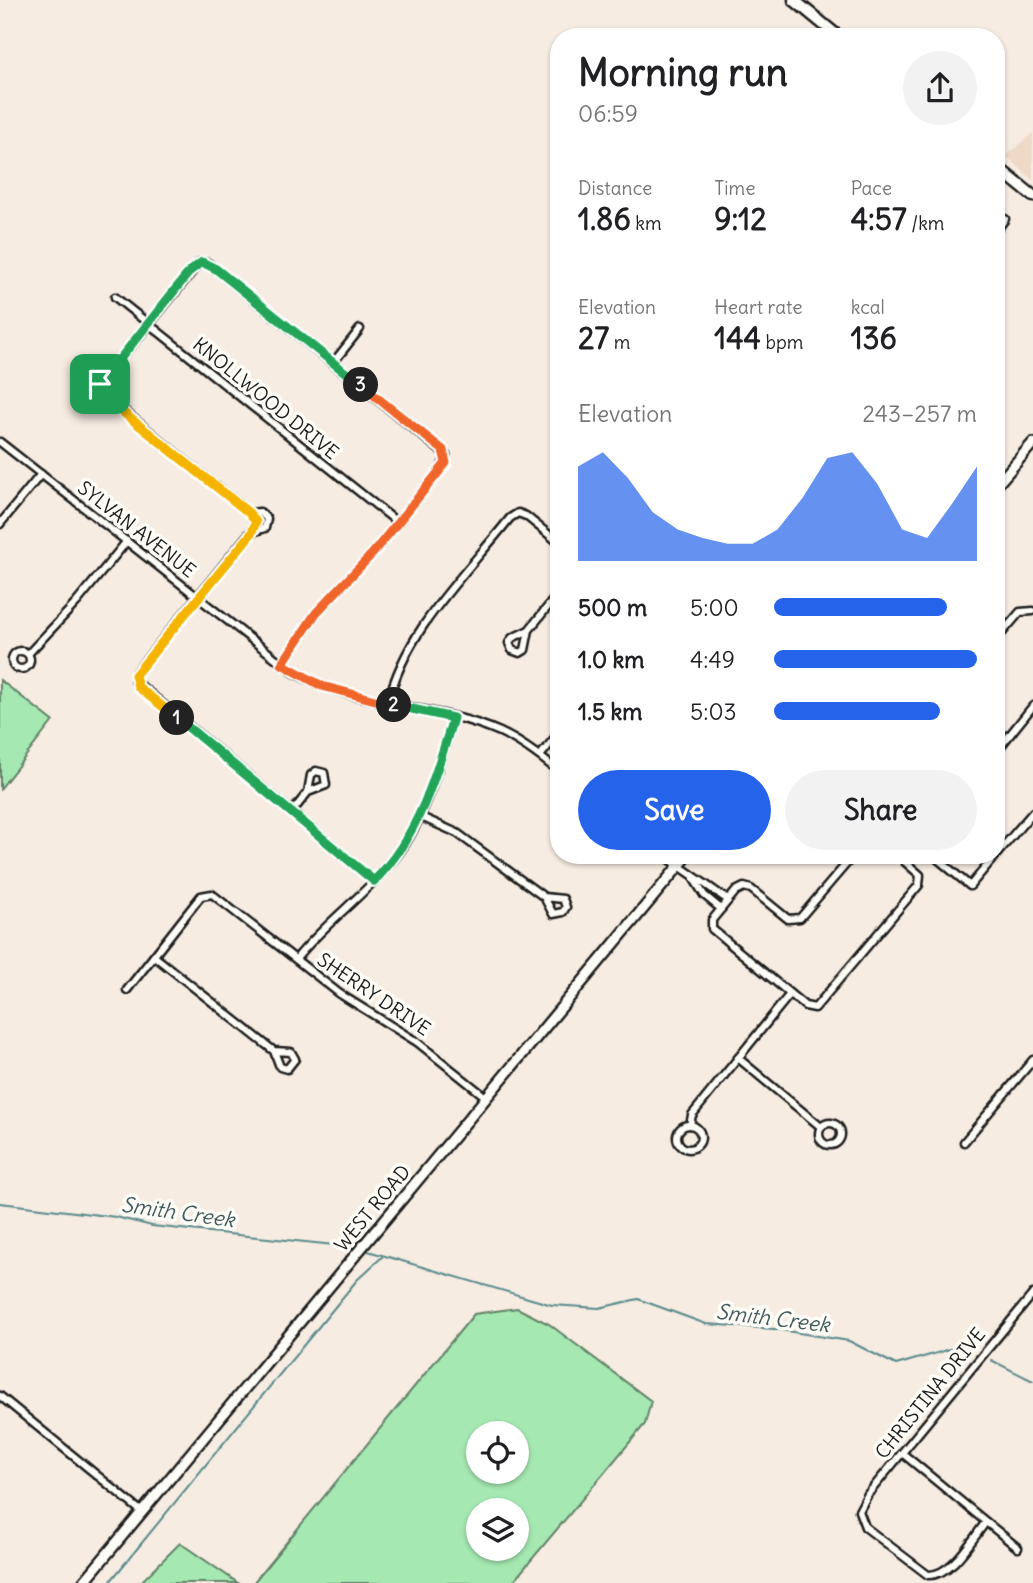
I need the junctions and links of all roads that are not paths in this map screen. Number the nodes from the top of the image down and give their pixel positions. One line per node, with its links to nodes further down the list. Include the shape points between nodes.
1 (794, 0): 2 (main road)
2 (828, 28)
3 (1005, 173): 4 (main road)
4 (1033, 196)
5 (115, 297): 6 (street, KNOLLWOOD DRIVE)
6 (148, 324): 8 (street, via 197,264 208,263); 9 (street); 16 (street, KNOLLWOOD DRIVE)
7 (360, 329): 8 (street)
8 (333, 363): 16 (street, via 443,450 447,459)
9 (100, 387): 10 (street); 10 (street, via 89,387 87,399)
10 (110, 402): 15 (street)
11 (0, 442): 13 (street, SYLVAN AVENUE)
12 (1033, 443): 14 (street)
13 (41, 474): 17 (street); 20 (street, SYLVAN AVENUE)
14 (1005, 476)
15 (249, 513): 18 (street, via 256,522); 18 (street, via 260,512 267,519 265,528)
16 (397, 522): 27 (street, via 316,613)
17 (0, 524)
18 (253, 532): 21 (street)
19 (550, 536): 28 (street, via 526,516 518,513 510,518 409,645)
20 (127, 541): 21 (street, SYLVAN AVENUE); 26 (street)
21 (198, 598): 27 (street, SYLVAN AVENUE); 36 (street, via 136,672 135,681)
22 (550, 604): 24 (street)
23 (1033, 611): 25 (street, via 1020,612)
24 (529, 630)
25 (1005, 630)
26 (28, 654)
27 (282, 664): 28 (street, SYLVAN AVENUE, via 322,686)
28 (388, 703): 30 (street, SYLVAN AVENUE)
29 (1033, 706): 31 (street)
30 (453, 718): 33 (street, SYLVAN AVENUE, via 500,732); 38 (street)
31 (1005, 741)
32 (550, 744): 33 (street)
33 (540, 756): 34 (street, SYLVAN AVENUE)
34 (550, 764)
35 (309, 792): 36 (street)
36 (292, 812): 48 (street)
37 (1033, 812): 39 (street)
38 (419, 816): 48 (street, via 405,845); 49 (street, via 449,828)
39 (1005, 845)
40 (675, 864): 46 (street)
41 (681, 864): 46 (street, WEST ROAD)
42 (846, 864): 50 (street, via 797,920 785,917 748,888 736,891)
43 (910, 864): 55 (street, via 920,875 919,885 819,1004 808,1008)
44 (944, 864): 45 (street, via 970,886)
45 (989, 864)
46 (679, 867): 47 (street); 59 (street, WEST ROAD)
47 (692, 878): 50 (street); 51 (street)
48 (374, 881): 53 (street)
49 (544, 898)
50 (728, 900): 51 (street)
51 (721, 909): 55 (street, via 712,920 714,932)
52 (154, 956): 53 (street, SHERRY DRIVE, via 208,893); 54 (street); 56 (street)
53 (296, 959): 59 (street, SHERRY DRIVE, via 345,997 417,1042)
54 (127, 990)
55 (790, 994): 57 (street)
56 (274, 1051)
57 (738, 1058): 60 (street, via 692,1115); 61 (street)
58 (1033, 1060): 62 (street)
59 (487, 1098): 66 (street, WEST ROAD)
60 (690, 1125)
61 (821, 1127)
62 (964, 1142)
63 (1033, 1294): 65 (street, CHRISTINA DRIVE)
64 (0, 1396): 66 (street)
65 (902, 1453): 67 (street); 67 (street, CHRISTINA DRIVE, via 861,1503 859,1516 865,1527 920,1572 934,1575 950,1565)
66 (142, 1512): 69 (street, WEST ROAD)
67 (986, 1522): 68 (street)
68 (1018, 1548)
69 (83, 1583)

